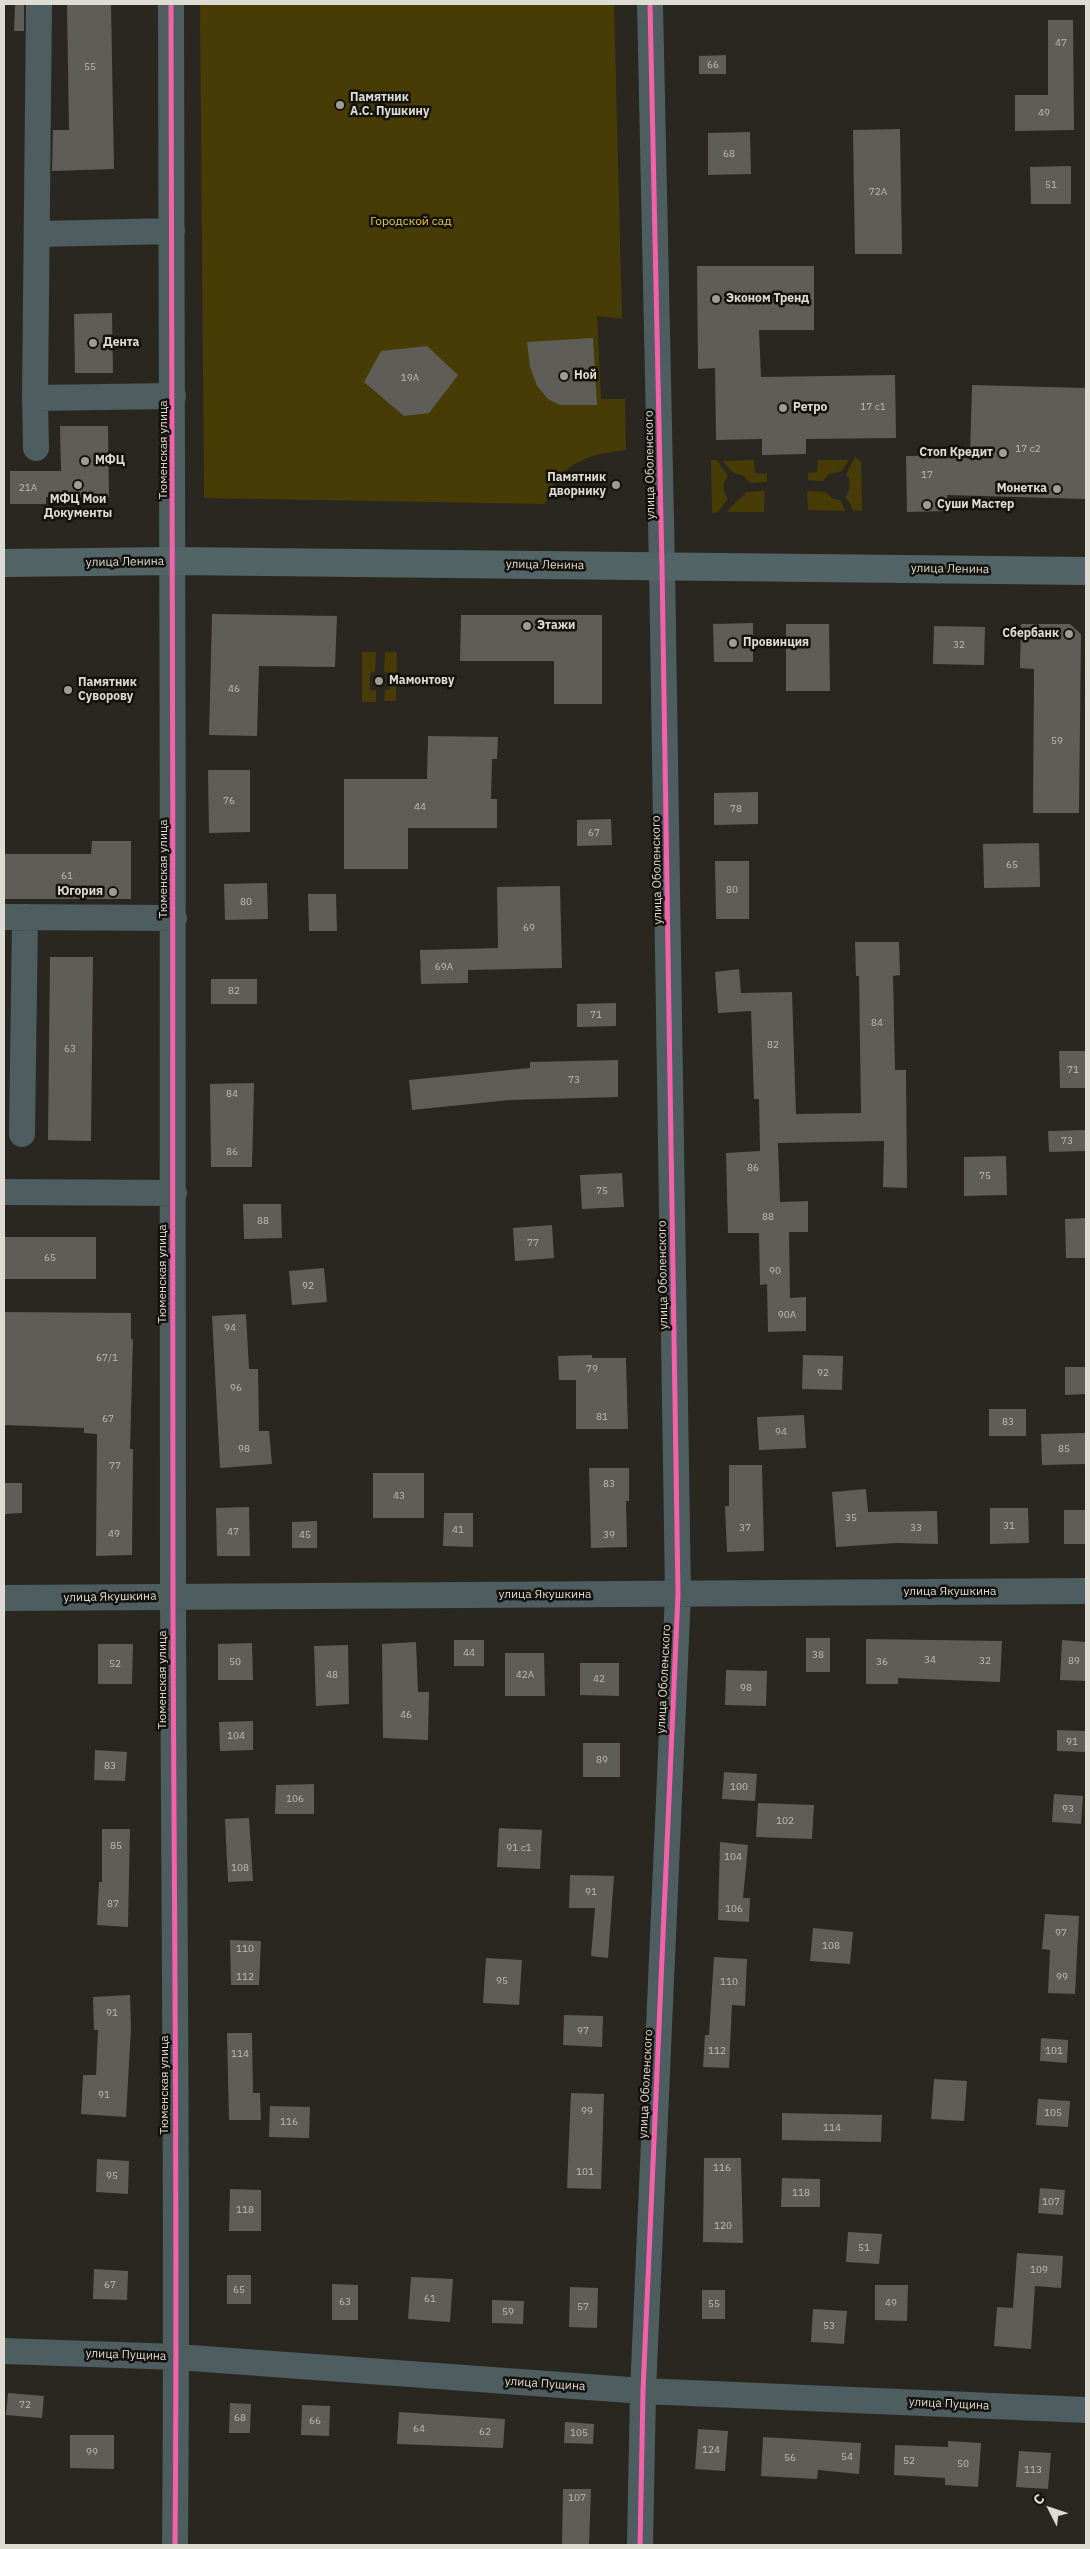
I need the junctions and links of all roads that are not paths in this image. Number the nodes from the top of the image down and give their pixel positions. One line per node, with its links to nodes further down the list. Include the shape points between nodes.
1 (39, 4): 5 (street)
2 (171, 4): 4 (street, Тюменская улица)
3 (650, 4): 11 (street, улица Оболенского)
4 (172, 231): 5 (street); 6 (street, Тюменская улица)
5 (37, 234): 7 (street)
6 (173, 396): 7 (street); 9 (street, Тюменская улица)
7 (35, 398): 8 (street)
8 (36, 448)
9 (174, 561): 10 (main road, улица Ленина); 11 (main road, улица Ленина); 14 (street, Тюменская улица)
10 (4, 563)
11 (662, 566): 12 (main road, улица Ленина); 19 (street, улица Оболенского)
12 (1086, 570)
13 (15, 917): 14 (street); 15 (street)
14 (174, 918): 17 (street, Тюменская улица)
15 (22, 1134)
16 (4, 1192): 17 (street)
17 (174, 1193): 20 (street, Тюменская улица)
18 (1086, 1591): 19 (street, улица Якушкина)
19 (678, 1594): 20 (street, улица Якушкина); 24 (street, улица Оболенского)
20 (173, 1596): 21 (street, улица Якушкина); 23 (street, Тюменская улица)
21 (4, 1598)
22 (4, 2351): 23 (street, улица Пущина)
23 (177, 2357): 24 (street, улица Пущина); 26 (street, Тюменская улица)
24 (642, 2391): 25 (street, улица Пущина); 27 (street, улица Оболенского)
25 (1086, 2410)
26 (175, 2545)
27 (640, 2545)

